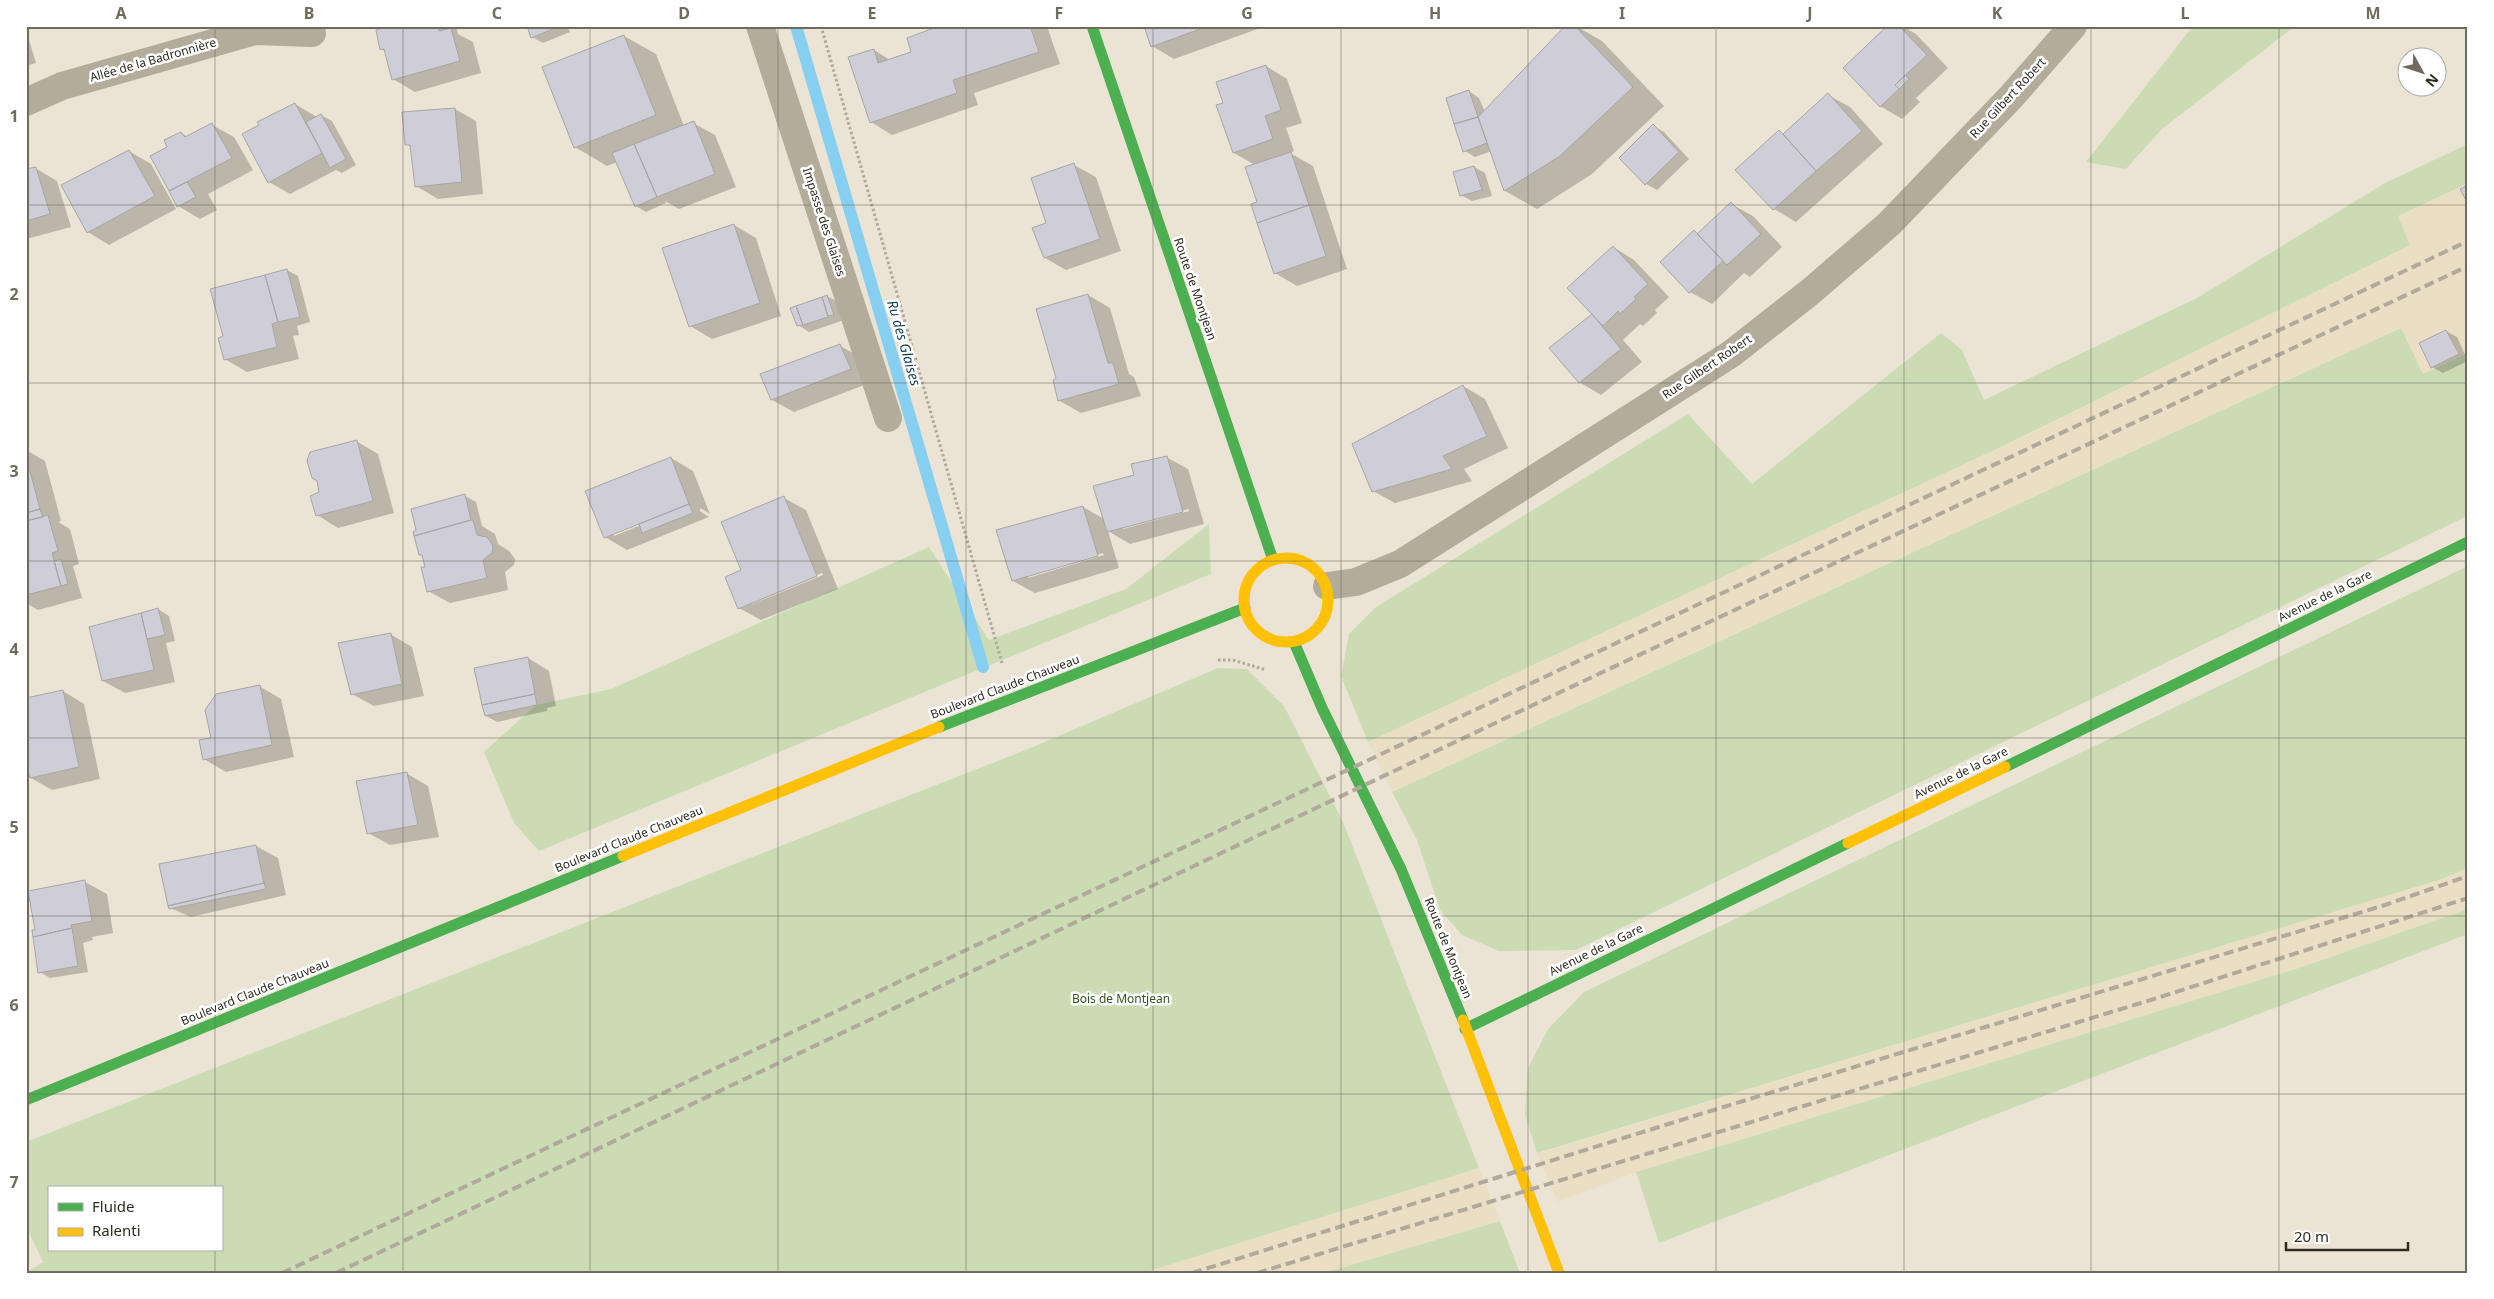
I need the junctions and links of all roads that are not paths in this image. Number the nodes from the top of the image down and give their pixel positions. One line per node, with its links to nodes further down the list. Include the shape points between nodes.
1 (760, 26): 6 (street, Impasse des Glaises)
2 (1092, 26): 8 (street, Route de Montjean)
3 (2073, 26): 9 (street, Rue Gilbert Robert, via 1889,224 1731,354 1400,564 1356,582)
4 (312, 33): 5 (street, Allée de la Badronnière, via 255,31 62,86)
5 (26, 102)
6 (888, 418)
7 (2468, 542): 12 (street, Avenue de la Gare)
8 (1273, 560): 9 (street, via 1289,558 1305,562 1318,572); 10 (street, via 1260,567 1250,579 1245,593)
9 (1327, 586): 11 (street, via 1329,600 1319,628)
10 (1245, 608): 11 (street, via 1251,623 1262,635 1277,641); 13 (street, Boulevard Claude Chauveau, via 1012,697)
11 (1294, 642): 12 (street, Route de Montjean, via 1308,681 1380,823)
12 (1465, 1029): 14 (street, Route de Montjean)
13 (26, 1100)
14 (1559, 1273)

